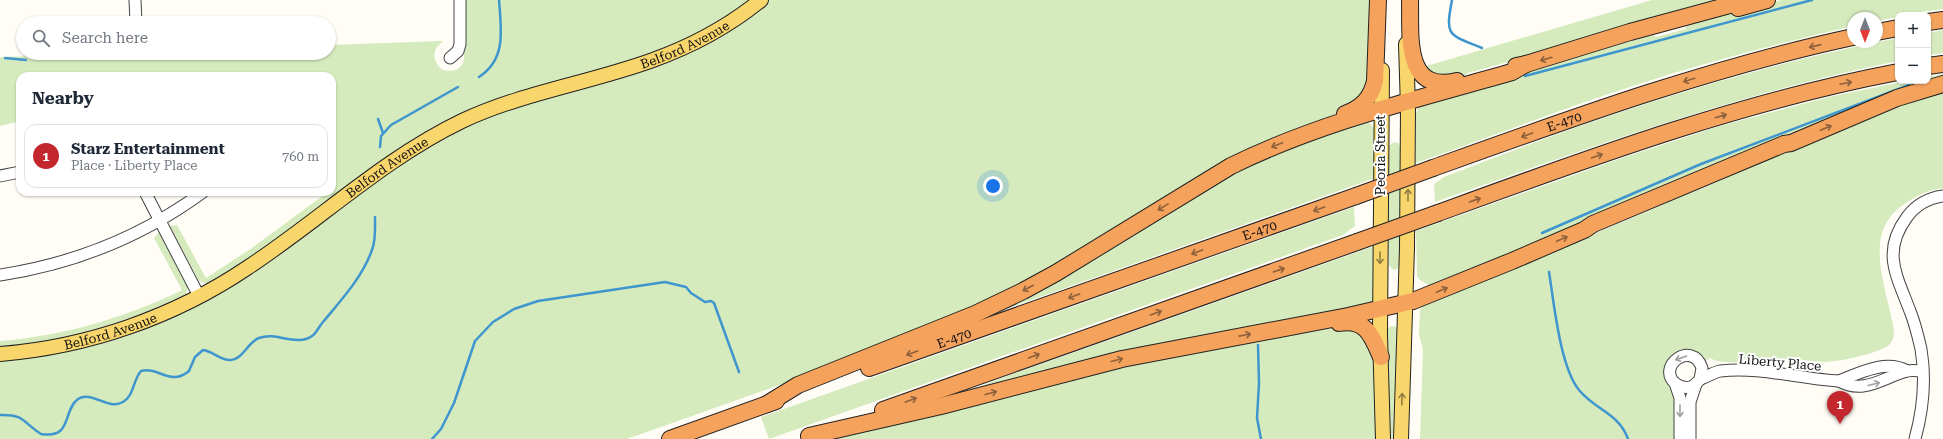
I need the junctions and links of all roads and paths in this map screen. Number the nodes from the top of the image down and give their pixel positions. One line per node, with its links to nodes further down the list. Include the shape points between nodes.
1 (135, 0): 10 (street)
2 (460, 0): 17 (street, via 460,44 457,52)
3 (761, 0): 33 (main road, Belford Avenue, via 715,31 673,52 634,66 517,99 446,129 385,166 253,264)
4 (1378, 0): 25 (highway, via 1375,81 1371,94 1356,110 1319,124)
5 (1384, 0): 24 (main road, Peoria Street)
6 (1404, 0): 23 (main road)
7 (1410, 0): 18 (highway, via 1413,58 1418,71 1428,79 1440,83 1453,82)
8 (1748, 0): 16 (highway)
9 (1767, 0): 16 (highway, via 1579,52)
10 (136, 16)
11 (1943, 20): 12 (highway)
12 (1931, 22)
13 (1895, 29): 14 (highway)
14 (1883, 31)
15 (1847, 38): 46 (highway, E-470, one-way to 46, bridge, via 1674,84 1596,110)
16 (1567, 53): 18 (highway, one-way to 18)
17 (450, 58)
18 (1526, 64): 23 (highway, via 1512,72)
19 (1943, 64): 20 (highway)
20 (1931, 66)
21 (1895, 73): 47 (highway, one-way to 21, bridge, via 1692,124 1792,96)
22 (1943, 84): 34 (highway, one-way to 22, via 1696,187 1891,101)
23 (1408, 102): 24 (highway); 34 (main road, one-way to 23)
24 (1380, 110): 25 (highway); 35 (main road, Peoria Street, one-way to 35)
25 (1296, 138): 46 (highway, one-way to 46, via 1231,166 1017,294 975,314 798,385)
26 (16, 173): 27 (street)
27 (0, 176)
28 (147, 196): 31 (street)
29 (196, 196): 31 (street)
30 (1943, 196): 42 (street, via 1925,201 1911,213 1900,229 1893,252 1895,275 1915,326)
31 (159, 220): 32 (street, via 86,254); 33 (street)
32 (0, 275)
33 (199, 296): 37 (main road, Belford Avenue, via 149,320 103,335 59,346)
34 (1406, 303): 35 (highway); 50 (main road, one-way to 34)
35 (1380, 309): 36 (highway); 38 (main road, Peoria Street)
36 (1308, 323): 38 (highway, via 1322,326 1343,322 1357,323 1369,333); 47 (highway, one-way to 36, via 1122,359)
37 (0, 354)
38 (1381, 357): 49 (main road, Peoria Street)
39 (1700, 363): 40 (street, Liberty Place); 43 (street, via 1702,371); 45 (street, one-way to 45, via 1690,356 1676,359 1670,370)
40 (1718, 371): 43 (street, Liberty Place); 44 (street, Liberty Place, via 1757,371)
41 (1907, 371): 42 (street, Liberty Place); 44 (street, Liberty Place, via 1901,368 1881,367); 44 (street, Liberty Place, one-way to 41, via 1851,386 1870,386)
42 (1923, 371): 53 (street, via 1922,406)
43 (1698, 382): 45 (street, via 1687,387); 52 (street, via 1690,402)
44 (1839, 382)
45 (1675, 383): 51 (street, one-way to 51, via 1680,398)
46 (767, 404): 48 (highway, E-470)
47 (805, 438)
48 (670, 439)
49 (1383, 439)
50 (1401, 439)
51 (1680, 439)
52 (1690, 439)
53 (1915, 439)

